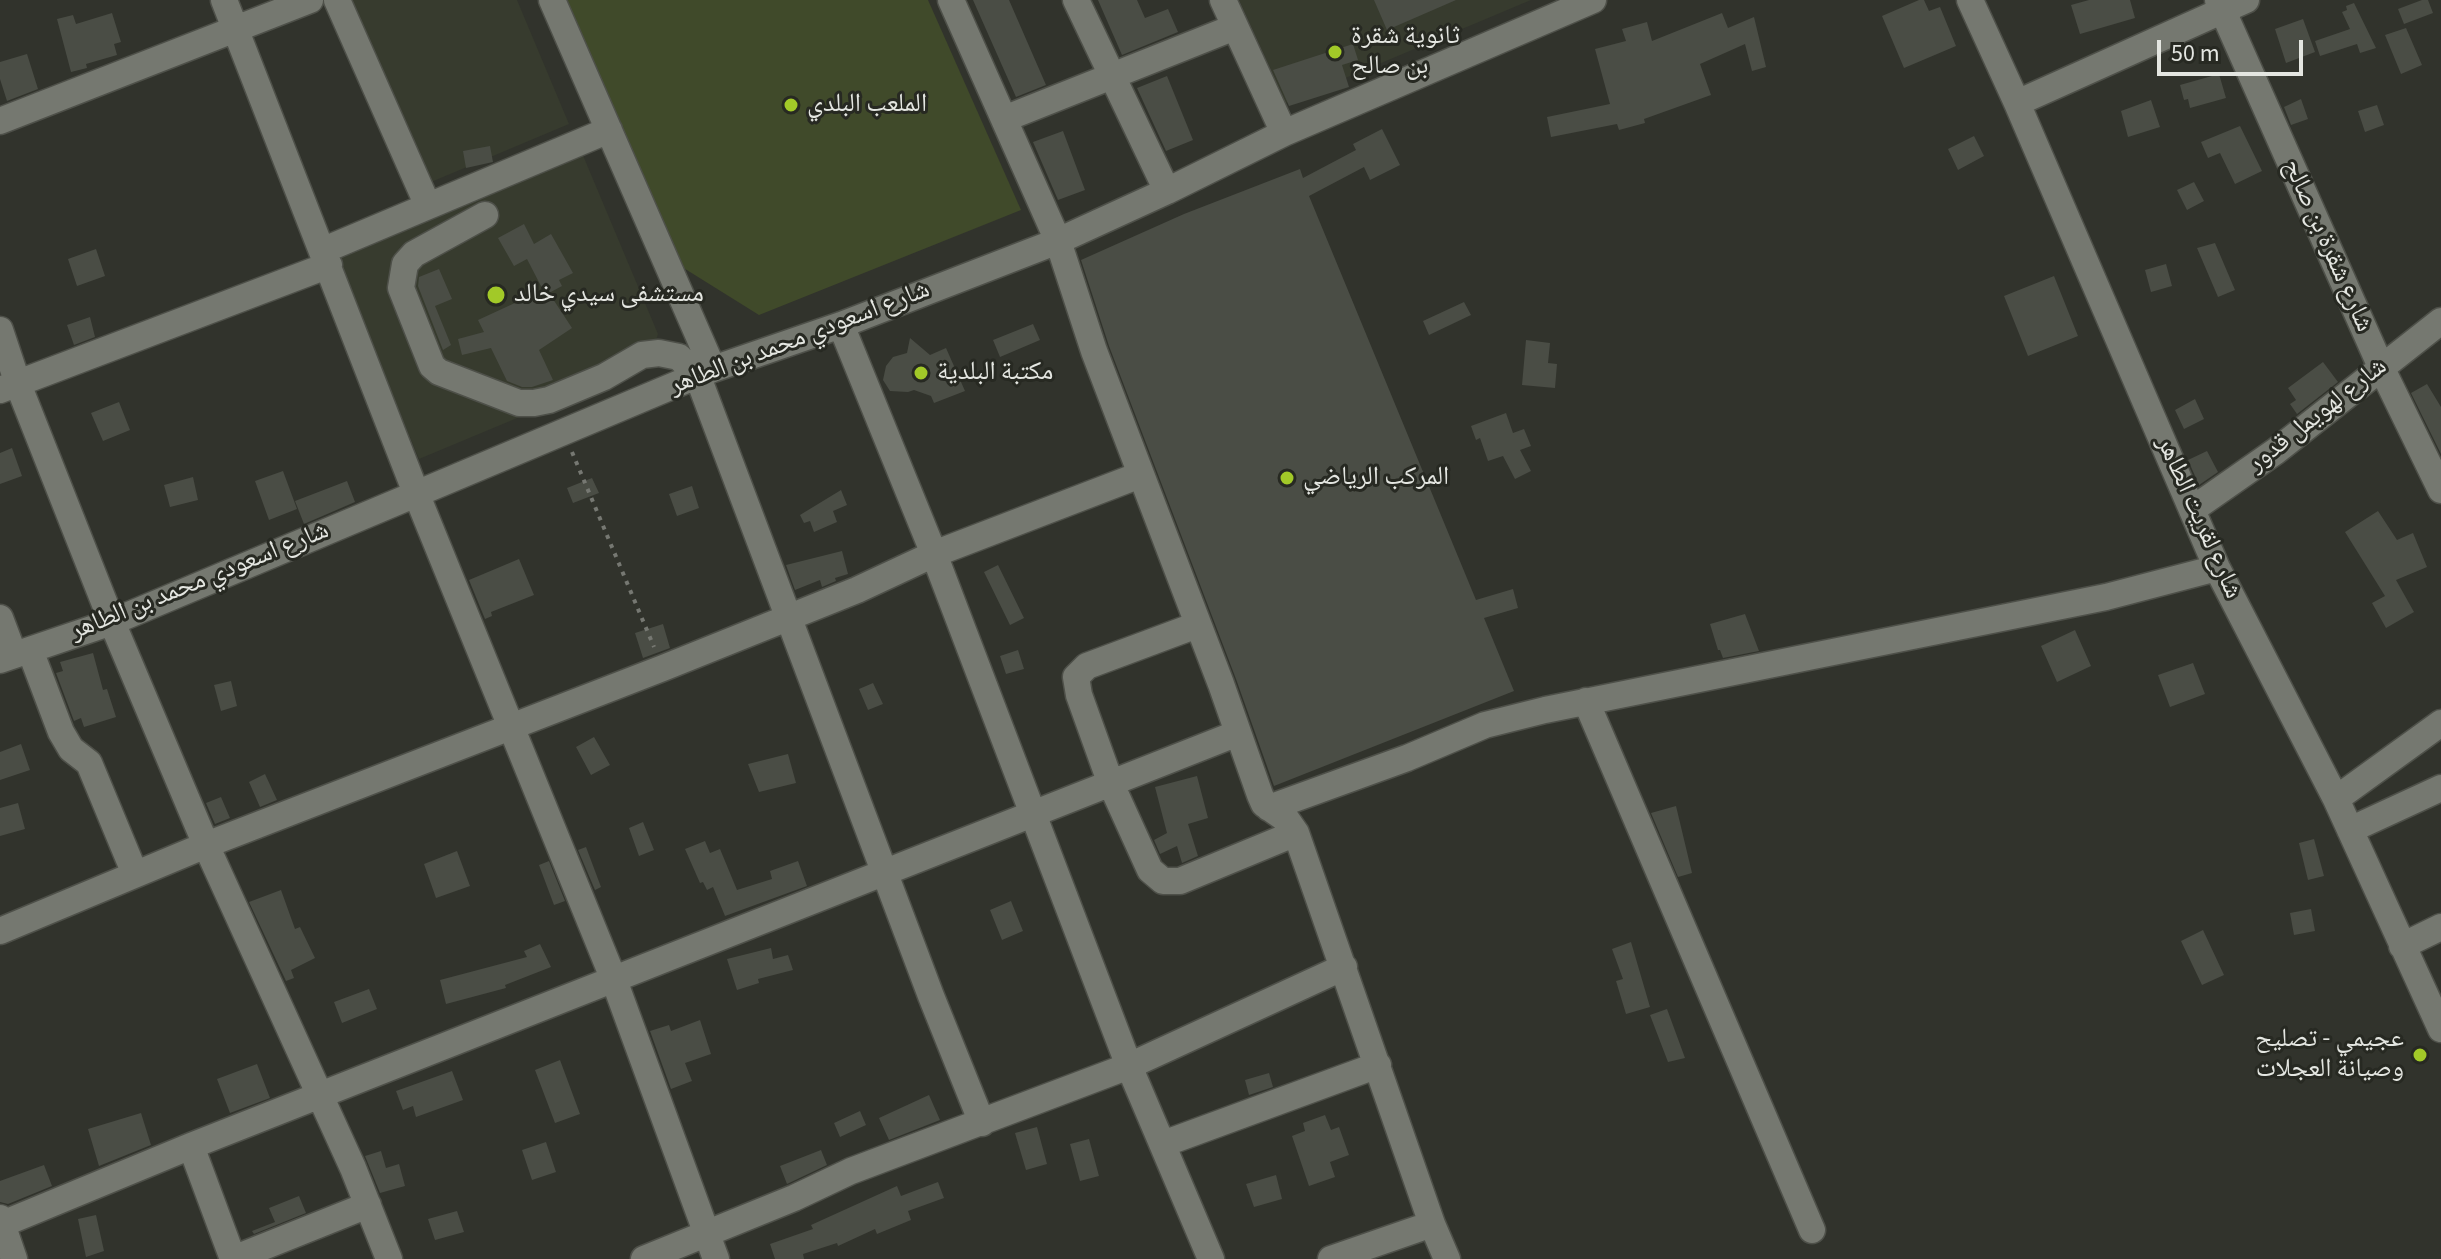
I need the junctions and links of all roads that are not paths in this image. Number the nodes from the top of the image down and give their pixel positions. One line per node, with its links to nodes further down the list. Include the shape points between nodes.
1 (224, 0): 12 (street)
2 (310, 0): 12 (street)
3 (337, 0): 20 (street)
4 (552, 0): 17 (street)
5 (951, 0): 15 (street)
6 (1076, 0): 13 (street)
7 (1223, 0): 11 (street)
8 (1593, 0): 18 (street, شارع اسعودي محمد بن الطاهر)
9 (1970, 0): 14 (street, شارع لقريت الطاهر)
10 (2229, 3): 14 (street, via 2114,62); 27 (street, شارع شقرة بن صالح)
11 (1235, 27): 13 (street); 18 (street)
12 (237, 29): 16 (street); 23 (street)
13 (1111, 77): 15 (street); 19 (street)
14 (2017, 103): 33 (street, شارع لقريت الطاهر)
15 (1004, 119): 22 (street)
16 (0, 121)
17 (609, 130): 20 (street); 28 (street)
18 (1284, 133): 19 (street, شارع اسعودي محمد بن الطاهر)
19 (1167, 191): 22 (street, شارع اسعودي محمد بن الطاهر)
20 (428, 206): 23 (street)
21 (485, 215): 28 (street, via 414,254 401,277 432,366 439,372 519,403 549,400 642,355 679,357)
22 (1058, 241): 25 (street, شارع اسعودي محمد بن الطاهر); 30 (street)
23 (326, 258): 29 (street); 32 (street)
24 (2441, 321): 27 (street, شارع لهويمل قدور)
25 (841, 325): 28 (street, شارع اسعودي محمد بن الطاهر); 34 (street)
26 (0, 330): 29 (street)
27 (2381, 367): 31 (street, شارع شقرة بن صالح); 33 (street, شارع لهويمل قدور)
28 (706, 373): 32 (street, شارع اسعودي محمد بن الطاهر); 37 (street)
29 (9, 387): 38 (street)
30 (1140, 475): 34 (street); 39 (street)
31 (2441, 490)
32 (416, 493): 38 (street, شارع اسعودي محمد بن الطاهر); 43 (street)
33 (2193, 509): 35 (street, شارع لقريت الطاهر)
34 (934, 554): 37 (street); 49 (street)
35 (2217, 568): 41 (street, via 2106,597); 47 (street, شارع لقريت الطاهر)
36 (0, 618): 40 (street)
37 (787, 619): 43 (street); 53 (street)
38 (112, 622): 40 (street, شارع اسعودي محمد بن الطاهر); 52 (street)
39 (1197, 625): 44 (street); 45 (street, via 1087,666 1076,677)
40 (14, 655): 54 (street, via 71,749 89,763)
41 (1586, 701): 48 (street, via 1485,725); 70 (street)
42 (2441, 723): 47 (street)
43 (511, 727): 52 (street); 59 (street)
44 (1238, 733): 45 (street); 48 (street)
45 (1111, 784): 49 (street); 51 (street, via 1150,870 1170,883)
46 (2441, 788): 50 (street)
47 (2336, 799): 50 (street, شارع لقريت الطاهر)
48 (1269, 808): 51 (street)
49 (1031, 813): 53 (street); 62 (street)
50 (2350, 830): 57 (street, شارع لقريت الطاهر)
51 (1296, 833): 58 (street)
52 (206, 845): 54 (street); 63 (street)
53 (885, 873): 59 (street); 64 (street)
54 (135, 874): 56 (street)
55 (2441, 927): 57 (street)
56 (0, 931)
57 (2402, 946): 60 (street, شارع لقريت الطاهر)
58 (1344, 967): 61 (street); 62 (street)
59 (614, 980): 63 (street); 71 (street)
60 (2441, 1029)
61 (1378, 1065): 65 (street); 69 (street)
62 (1129, 1066): 64 (street); 65 (street)
63 (319, 1096): 66 (street); 67 (street)
64 (982, 1123): 71 (street, via 851,1171)
65 (1163, 1144): 76 (street)
66 (191, 1146): 67 (street, via 233,1259); 68 (street)
67 (368, 1205): 73 (street)
68 (1, 1223): 72 (street)
69 (1432, 1224): 77 (street); 78 (street)
70 (1812, 1230)
71 (707, 1233): 74 (street); 75 (street)
72 (14, 1259)
73 (389, 1259)
74 (644, 1259)
75 (716, 1259)
76 (1211, 1259)
77 (1331, 1259)
78 (1447, 1259)

